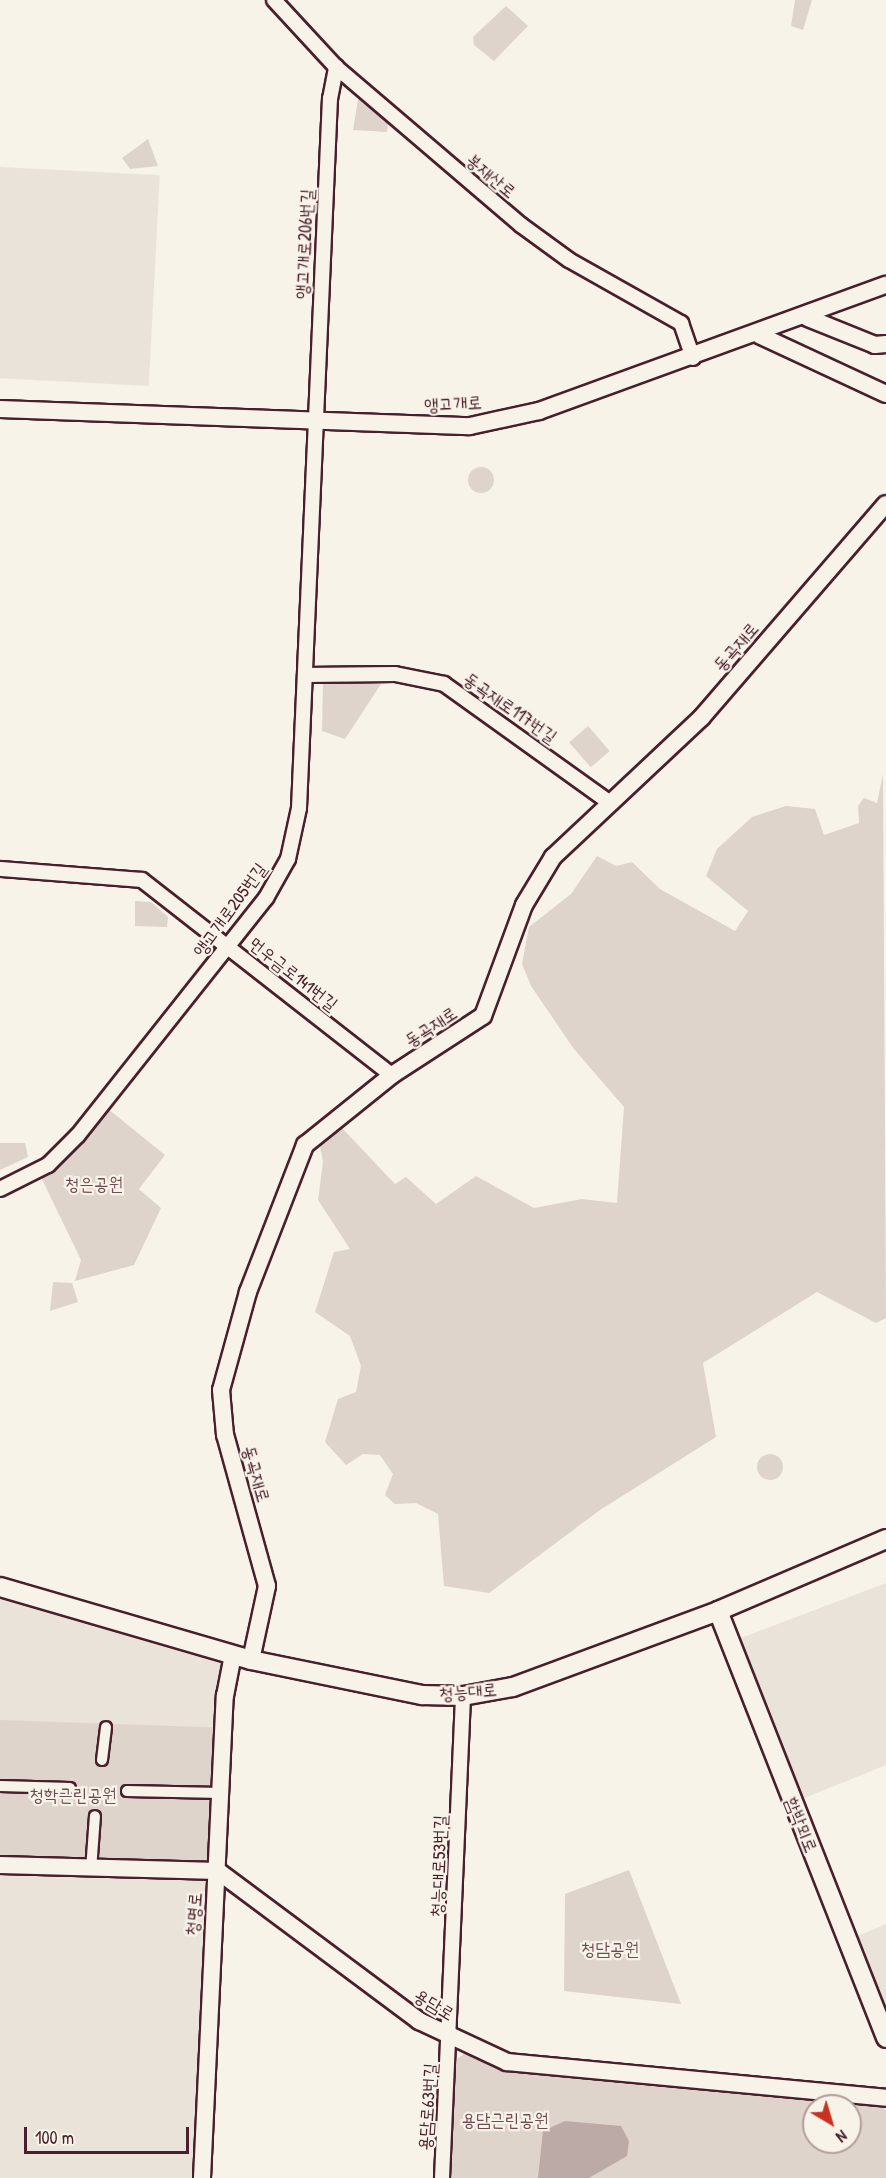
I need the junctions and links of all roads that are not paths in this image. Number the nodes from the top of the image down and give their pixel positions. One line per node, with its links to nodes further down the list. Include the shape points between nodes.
1 (274, 0): 2 (street, 봉재산로)
2 (336, 67): 7 (street, 봉재산로, via 521,225 569,260 681,323); 10 (street, 앵고개로206번길)
3 (886, 285): 4 (street, 앵고개로)
4 (808, 318): 5 (street, 앵고개로); 6 (street, via 874,345)
5 (759, 335): 7 (street, 앵고개로); 8 (street)
6 (886, 344)
7 (693, 358): 10 (street, 앵고개로, via 539,411 470,426)
8 (886, 394)
9 (0, 409): 10 (street, 앵고개로)
10 (315, 424): 12 (street, 앵고개로205번길)
11 (886, 504): 13 (street, 동곡재로, via 702,717)
12 (305, 675): 13 (street, 동곡재로117번길, via 395,674 444,684); 15 (street, 앵고개로205번길, via 300,808 288,859)
13 (609, 802): 16 (street, 동곡재로, via 553,857 524,905 496,992 483,1016)
14 (0, 869): 15 (street, 먼우금로141번길, via 142,880)
15 (228, 946): 16 (street, 먼우금로141번길); 17 (street, 앵고개로205번길, via 78,1135 48,1165)
16 (392, 1075): 22 (street, 동곡재로, via 305,1145 271,1228 225,1370 220,1412 267,1586)
17 (0, 1189)
18 (886, 1539): 20 (main road, 청능대로)
19 (0, 1587): 21 (main road, 청능대로)
20 (718, 1611): 23 (main road, 청능대로, via 513,1687); 35 (main road, 함박뫼로)
21 (233, 1655): 22 (main road, 청능대로); 29 (street, 청명로, via 225,1696)
22 (251, 1660): 23 (main road, 청능대로, via 422,1695)
23 (463, 1696): 34 (street, 청능대로53번길)
24 (106, 1727): 25 (street)
25 (102, 1760)
26 (0, 1786): 27 (street)
27 (70, 1788)
28 (128, 1791): 29 (street)
29 (221, 1793): 33 (street, 청명로)
30 (95, 1816): 32 (street)
31 (0, 1865): 32 (street)
32 (91, 1870): 33 (street)
33 (218, 1871): 34 (street, 용담로, via 367,1984); 37 (street, 청명로)
34 (451, 2038): 36 (street, 용담로, via 507,2062); 38 (street, 용담로63번길)
35 (886, 2038)
36 (886, 2098)
37 (202, 2178)
38 (442, 2178)

